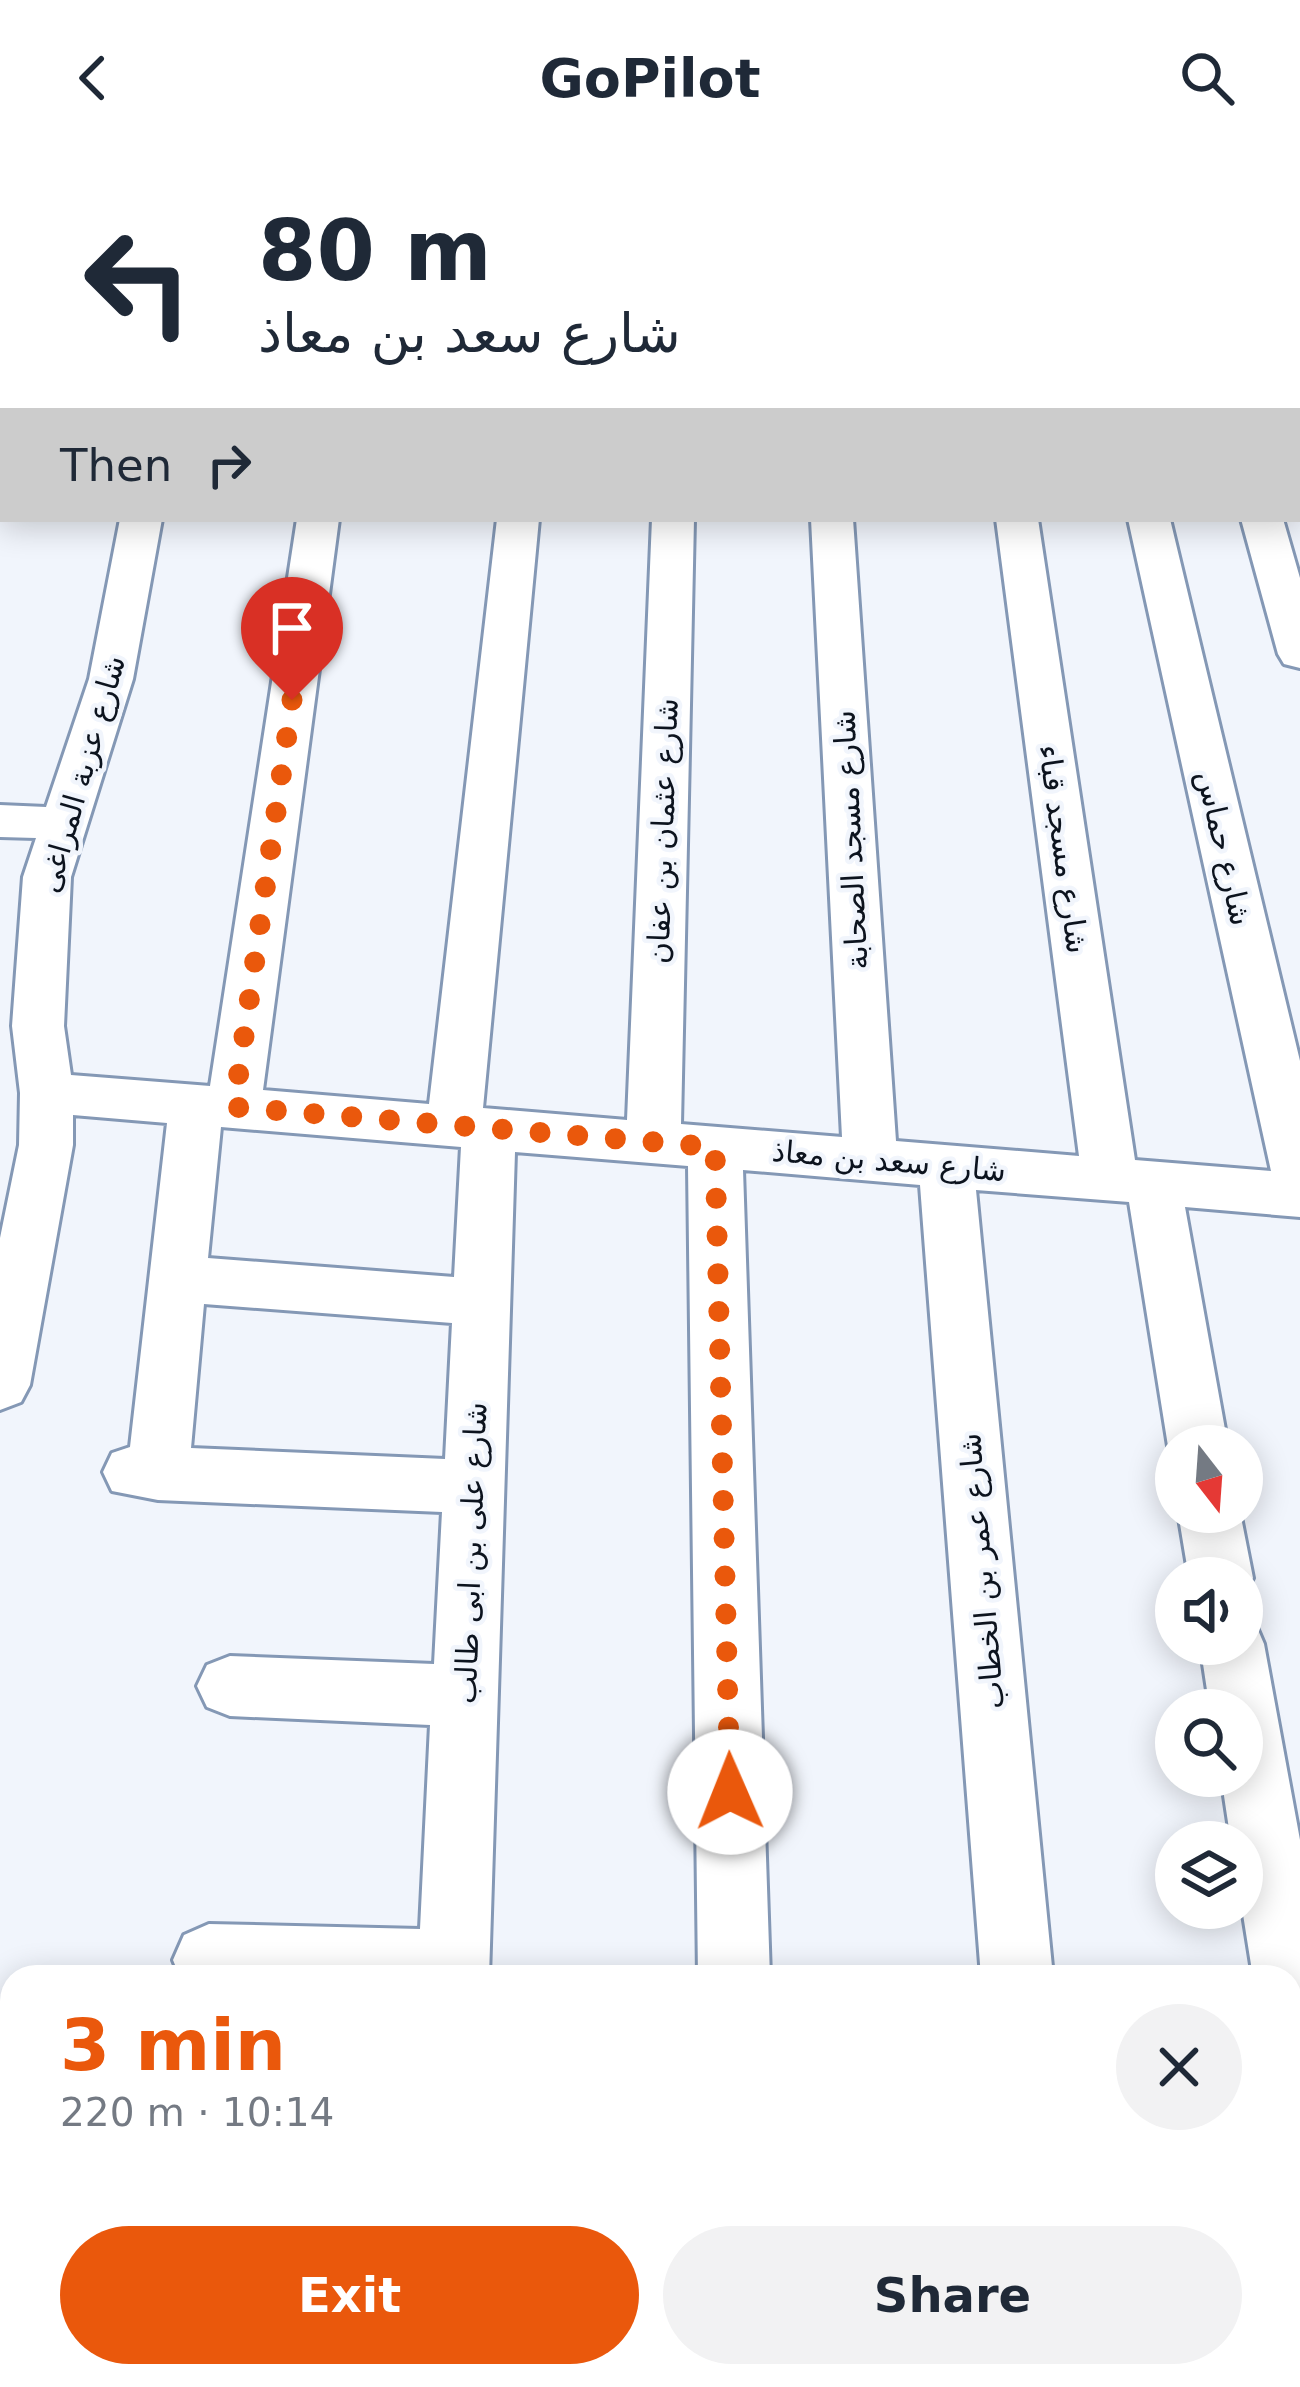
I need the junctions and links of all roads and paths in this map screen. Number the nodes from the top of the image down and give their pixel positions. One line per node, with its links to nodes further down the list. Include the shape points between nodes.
1 (140, 522): 11 (street, شارع عزبة المراغى, via 111,679)
2 (317, 522): 13 (street)
3 (518, 522): 15 (street, شارع على بن ابى طالب)
4 (673, 522): 16 (street, شارع عثمان بن عفان)
5 (832, 522): 18 (street, شارع مسجد الصحابة)
6 (1018, 522): 21 (street, شارع مسجد قباء)
7 (1150, 522): 20 (street, شارع حماس)
8 (1263, 522): 9 (street)
9 (1300, 654)
10 (0, 820): 11 (street)
11 (64, 823): 12 (street, شارع عزبة المراغى)
12 (23, 877): 14 (street, شارع عزبة المراغى, via 38,1026)
13 (215, 1105): 14 (street, شارع سعد بن معاذ); 15 (street, شارع سعد بن معاذ); 23 (street)
14 (31, 1127): 25 (street, شارع عزبة المراغى)
15 (471, 1127): 16 (street, شارع سعد بن معاذ); 24 (street, شارع على بن ابى طالب)
16 (653, 1142): 17 (street, شارع سعد بن معاذ)
17 (715, 1147): 18 (street, شارع سعد بن معاذ); 34 (street)
18 (870, 1160): 19 (street, شارع سعد بن معاذ)
19 (946, 1166): 21 (street, شارع سعد بن معاذ); 35 (street, شارع عمر بن الخطاب)
20 (1300, 1176)
21 (1131, 1182): 22 (street, شارع سعد بن معاذ); 26 (street, شارع مسجد قباء)
22 (1300, 1195)
23 (178, 1279): 24 (street); 27 (street, via 146,1473)
24 (482, 1302): 27 (street, شارع على بن ابى طالب)
25 (0, 1385)
26 (1193, 1425)
27 (473, 1487): 30 (street, شارع على بن ابى طالب)
28 (1236, 1665): 36 (street)
29 (230, 1686): 30 (street)
30 (465, 1696): 33 (street, شارع على بن ابى طالب)
31 (209, 1960): 32 (street)
32 (320, 1965)
33 (453, 1965)
34 (734, 1965)
35 (1016, 1965)
36 (1288, 1965)

